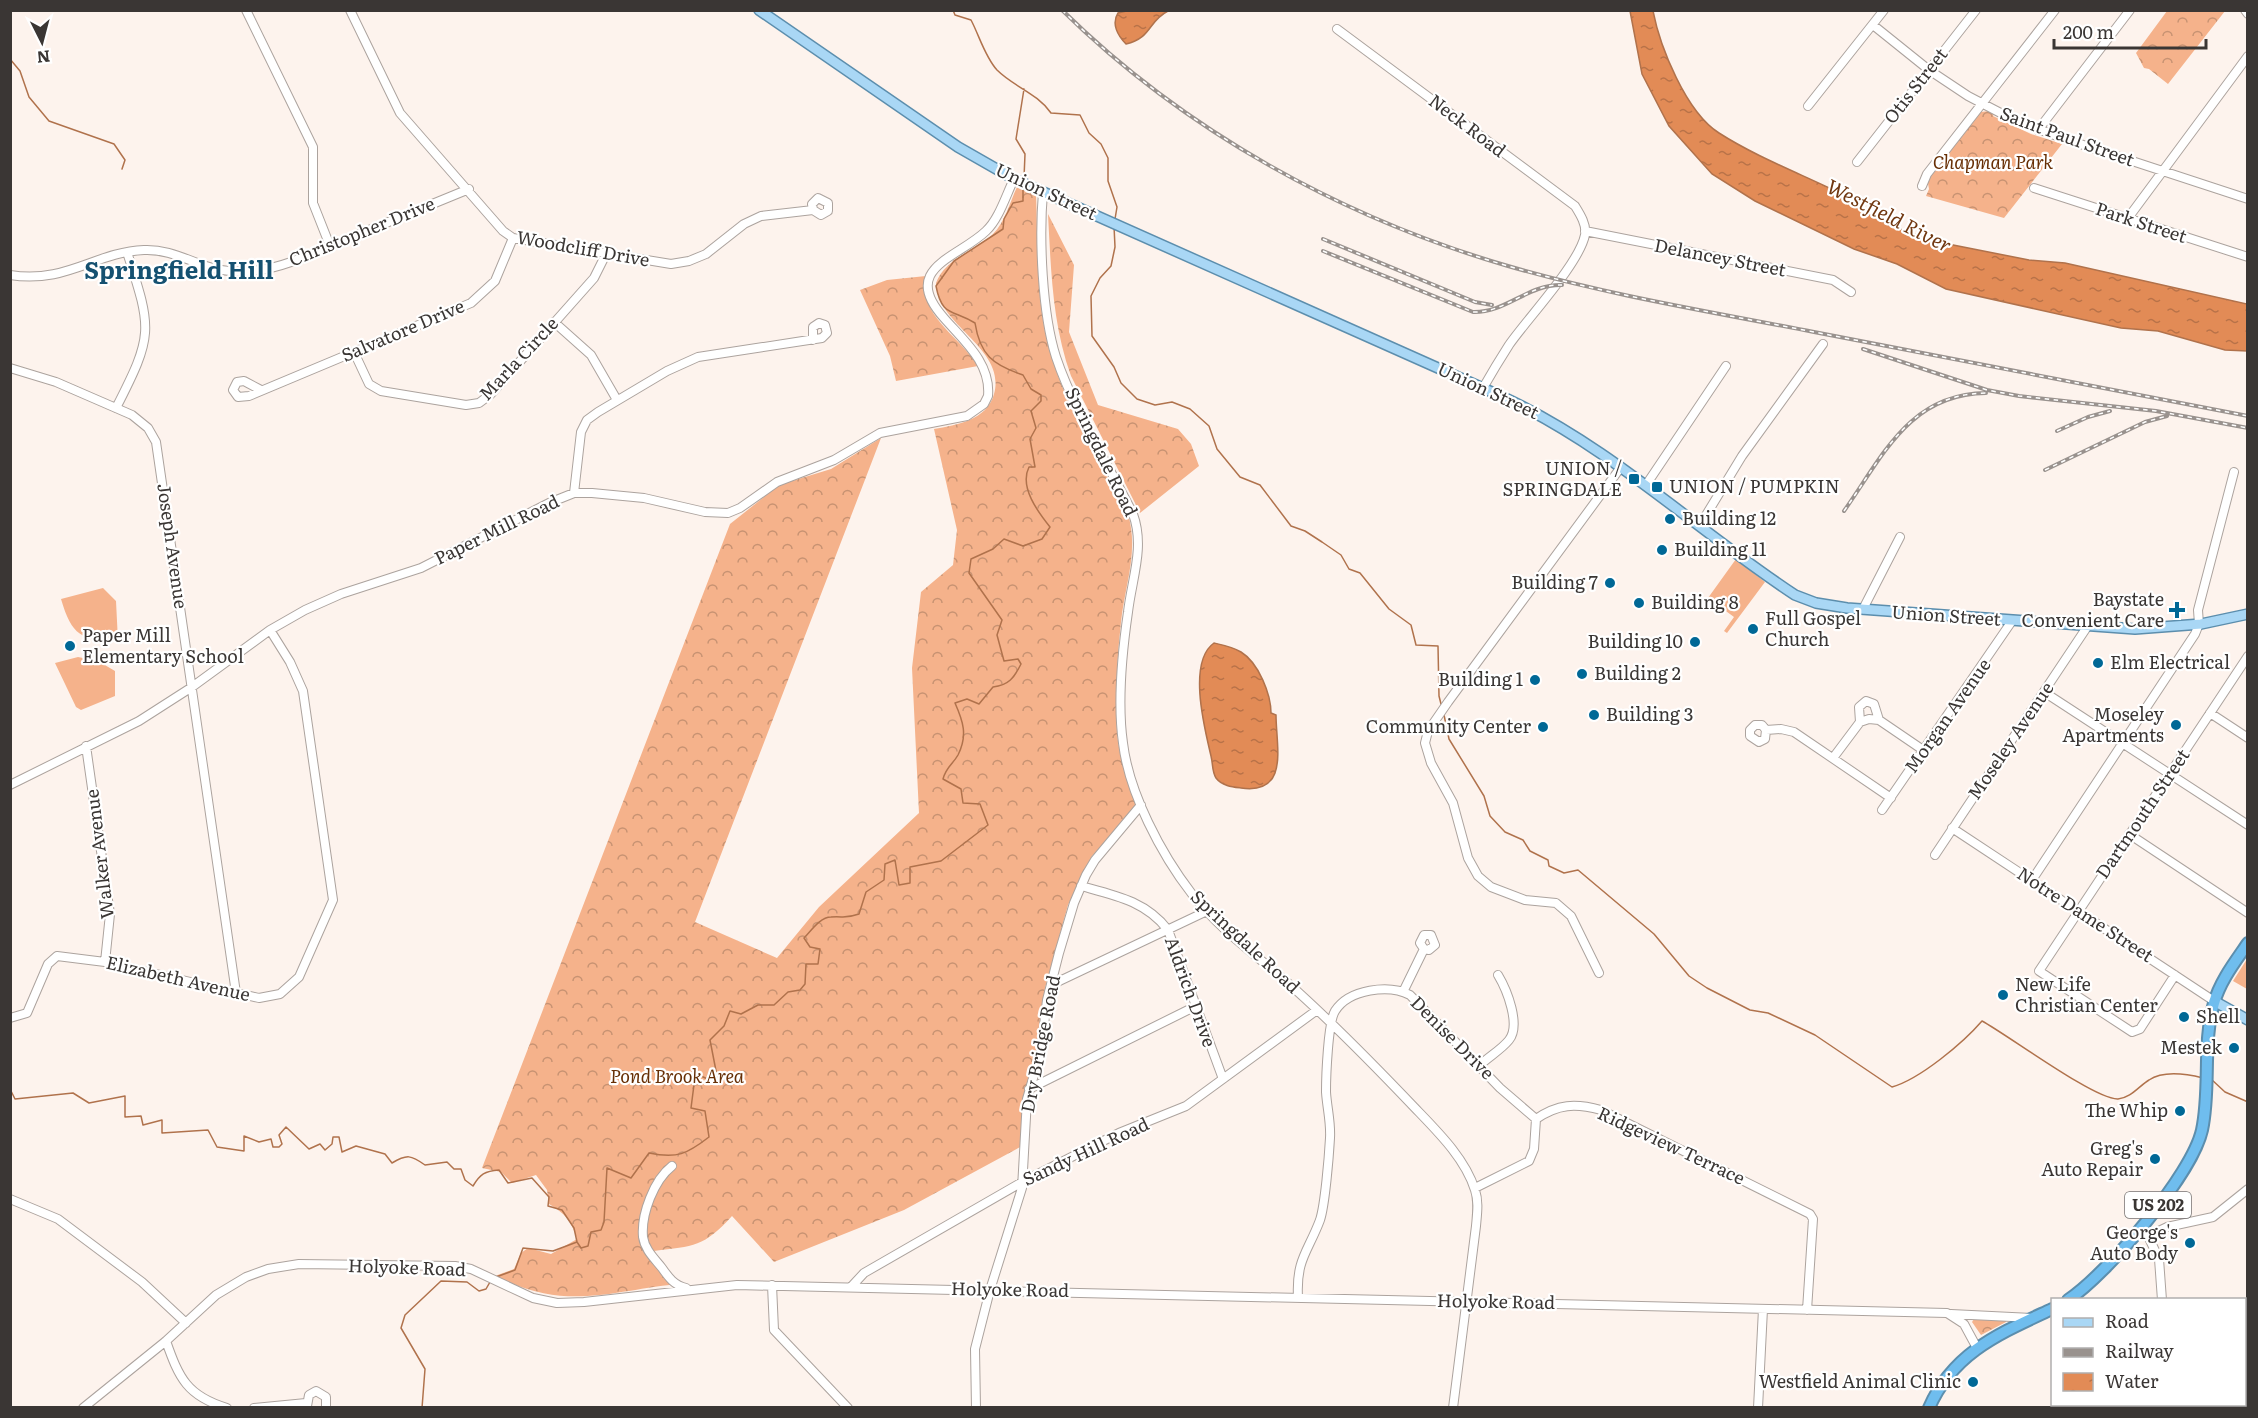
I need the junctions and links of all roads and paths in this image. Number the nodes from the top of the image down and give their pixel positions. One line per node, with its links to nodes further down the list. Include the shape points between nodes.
1 (246, 10): 27 (street, via 313,147 313,203)
2 (350, 10): 20 (street, Woodcliff Drive, via 400,113)
3 (759, 10): 17 (main road, Union Street, via 958,147)
4 (1884, 10): 8 (street)
5 (1976, 10): 11 (street, Otis Street)
6 (2055, 10): 12 (street)
7 (2130, 10): 14 (street)
8 (1873, 25): 11 (street, Saint Paul Street); 13 (street)
9 (1337, 29): 25 (street, Neck Road, via 1575,206)
10 (2247, 56): 16 (street)
11 (1929, 70): 12 (street, Saint Paul Street); 15 (street, Otis Street)
12 (1983, 104): 14 (street, Saint Paul Street); 18 (street)
13 (1808, 106)
14 (2038, 130): 16 (street, Saint Paul Street)
15 (1857, 162)
16 (2161, 171): 22 (street, Saint Paul Street); 24 (street)
17 (1021, 182): 21 (main road, Union Street); 46 (street, Paper Mill Road, via 988,230 942,260 933,270 929,285 935,308 971,348 986,372 988,396 975,412 880,434 834,460 777,482 728,513 705,512 644,498)
18 (1922, 186)
19 (2034, 188): 24 (street, Park Street)
20 (469, 189): 26 (street, Woodcliff Drive); 27 (street, Christopher Drive)
21 (1043, 192): 39 (main road, Union Street); 70 (street, Springdale Road, via 1045,288 1055,352 1133,514 1138,533 1138,557 1125,629 1121,731)
22 (2247, 199)
23 (813, 210): 29 (street, Woodcliff Drive, via 755,218 706,254 683,263 665,264)
24 (2128, 218): 30 (street, Park Street)
25 (1585, 231): 32 (street, Delancey Street, via 1833,280); 39 (street, via 1574,258 1509,345)
26 (513, 238): 29 (street, Woodcliff Drive); 36 (street, Salvatore Drive, via 499,275 478,299)
27 (330, 246): 28 (street, Christopher Drive, via 274,268 241,272 208,267 167,252)
28 (127, 252): 31 (street, Christopher Drive, via 60,274); 42 (street, via 144,307 146,334 140,360)
29 (606, 254): 33 (street, Marla Circle, via 598,273)
30 (2247, 257)
31 (10, 275)
32 (1851, 292)
33 (554, 322): 36 (street, Marla Circle, via 491,394 475,404 376,390 364,377); 41 (street, via 591,355)
34 (813, 340): 41 (street, via 698,357)
35 (1823, 344): 47 (street, via 1742,456)
36 (354, 352): 40 (street, Salvatore Drive)
37 (1726, 366): 45 (street)
38 (10, 368): 42 (street, Joseph Avenue, via 56,382)
39 (1483, 388): 43 (main road, Union Street, via 1563,427)
40 (261, 390)
41 (617, 400): 46 (street, via 594,414 582,428)
42 (116, 408): 56 (street, Joseph Avenue, via 139,419 156,442)
43 (1621, 467): 45 (main road, Union Street); 85 (street, via 1448,702 1431,726 1425,743 1453,803 1462,844 1478,876 1504,894 1556,903 1571,916)
44 (2234, 472): 52 (street, via 2198,610)
45 (1646, 485): 47 (main road, Union Street)
46 (574, 493): 54 (street, Paper Mill Road, via 421,568 341,594)
47 (1700, 525): 49 (main road, Union Street, via 1795,595 1823,604)
48 (1900, 537): 49 (street)
49 (1863, 609): 51 (main road, Union Street)
50 (2247, 615): 52 (main road, Union Street)
51 (2012, 621): 53 (main road, Union Street); 65 (street, Morgan Avenue)
52 (2199, 624): 53 (main road, Union Street, via 2150,629); 63 (street)
53 (2087, 627): 57 (street, Moseley Avenue)
54 (270, 630): 56 (street, Paper Mill Road); 90 (street, Elizabeth Avenue, via 304,694 333,896 303,972 293,985 268,998)
55 (2247, 656): 58 (street, Dartmouth Street)
56 (192, 687): 64 (street, Paper Mill Road, via 139,721); 90 (street, Joseph Avenue)
57 (2044, 692): 63 (street); 73 (street, Moseley Avenue)
58 (2210, 713): 62 (street); 67 (street, Dartmouth Street)
59 (1879, 720): 60 (street, via 1869,718); 60 (street, via 1874,704 1866,701 1859,707); 65 (street)
60 (1860, 722): 66 (street)
61 (1766, 730): 66 (street, via 1794,732)
62 (2247, 738)
63 (2122, 743): 67 (street); 76 (street)
64 (86, 746): 68 (street, Paper Mill Road); 84 (street, Walker Avenue, via 110,914)
65 (1923, 750): 69 (street, Morgan Avenue)
66 (1833, 758): 69 (street)
67 (2169, 774): 72 (street); 74 (street, Dartmouth Street)
68 (10, 784)
69 (1891, 798): 71 (street, Morgan Avenue)
70 (1141, 805): 77 (street, Dry Bridge Road, via 1095,860); 78 (street, Springdale Road, via 1178,873)
71 (1882, 810)
72 (2247, 825)
73 (1952, 828): 75 (street, Moseley Avenue); 76 (street, Notre Dame Street)
74 (2129, 834): 79 (street, Dartmouth Street); 80 (street)
75 (1935, 855)
76 (2032, 880): 79 (street, Notre Dame Street)
77 (1081, 886): 81 (street, Aldrich Drive, via 1137,903); 88 (street, Dry Bridge Road)
78 (1207, 911): 81 (street); 93 (street, Springdale Road)
79 (2078, 911): 87 (street, Notre Dame Street); 87 (street, Dartmouth Street, via 2039,971 2127,1030 2135,1032 2141,1028)
80 (2247, 913)
81 (1168, 930): 88 (street); 92 (street, Aldrich Drive)
82 (2247, 943): 91 (highway, US 202)
83 (1424, 949): 89 (street)
84 (105, 962): 90 (street, Elizabeth Avenue); 94 (street, Elizabeth Avenue, via 67,956 53,958 28,1012)
85 (1599, 973)
86 (1498, 975): 97 (street, via 1510,1005 1513,1030 1508,1041)
87 (2175, 975): 91 (street, Notre Dame Street)
88 (1051, 985): 99 (street, Dry Bridge Road, via 1041,1051)
89 (1403, 992): 96 (street, Denise Drive, via 1379,989 1358,995 1340,1005); 97 (street, Denise Drive, via 1417,1000)
90 (236, 993)
91 (2214, 1001): 95 (main road, Notre Dame Street); 106 (highway, US 202, via 2202,1131 2173,1188)
92 (1196, 1006): 98 (street, Aldrich Drive); 99 (street)
93 (1317, 1010): 96 (street, Springdale Road); 98 (street, Sandy Hill Road)
94 (10, 1017)
95 (2247, 1020)
96 (1330, 1021): 103 (street, Springdale Road, via 1444,1140); 112 (street, via 1326,1088 1329,1149 1320,1218 1298,1269)
97 (1479, 1066): 100 (street, Denise Drive)
98 (1223, 1079): 102 (street, Sandy Hill Road, via 1176,1111 1119,1133)
99 (1029, 1089): 102 (street, Dry Bridge Road)
100 (1536, 1119): 103 (street, via 1529,1161); 118 (street, Ridgeview Terrace, via 1566,1105 1601,1110 1810,1214 1813,1219)
101 (672, 1166): 110 (street, via 652,1196 644,1218 644,1238 649,1254 675,1285)
102 (1024, 1181): 109 (street, Sandy Hill Road, via 864,1273); 111 (street, Dry Bridge Road)
103 (1475, 1188): 115 (street, Springdale Road, via 1477,1215)
104 (2247, 1189): 107 (street, via 2213,1216 2167,1227)
105 (10, 1199): 121 (street, via 56,1217 142,1282)
106 (2141, 1225): 107 (street); 113 (highway, US 202, via 2108,1265)
107 (2148, 1236): 114 (street, via 2159,1259)
108 (772, 1285): 109 (street, Holyoke Road); 110 (street, Holyoke Road); 129 (street, via 774,1330)
109 (850, 1287): 111 (street, Holyoke Road)
110 (689, 1289): 121 (street, Holyoke Road, via 557,1303 533,1298 471,1269 455,1266 308,1264 281,1266 246,1276)
111 (990, 1290): 112 (street, Holyoke Road); 130 (street, Dry Bridge Road, via 975,1353)
112 (1298, 1298): 115 (street, Holyoke Road)
113 (2069, 1298)
114 (2162, 1298)
115 (1466, 1302): 116 (street, Holyoke Road); 131 (street, Springdale Road)
116 (1763, 1309): 118 (street, Holyoke Road); 132 (street)
117 (2051, 1309): 120 (highway)
118 (1808, 1310): 119 (street, Holyoke Road)
119 (1947, 1313): 120 (street, Holyoke Road); 123 (street, via 1964,1324)
120 (2032, 1318): 123 (highway)
121 (186, 1323): 122 (street, Holyoke Road)
122 (166, 1341): 125 (street, Holyoke Road); 126 (street, via 180,1374 197,1396)
123 (1977, 1348): 133 (highway, via 1953,1368)
124 (307, 1405): 127 (street); 128 (street, via 311,1393 319,1392 326,1397)
125 (83, 1407)
126 (227, 1407)
127 (254, 1407)
128 (326, 1407)
129 (848, 1407)
130 (976, 1407)
131 (1453, 1407)
132 (1758, 1407)
133 (1929, 1407)

